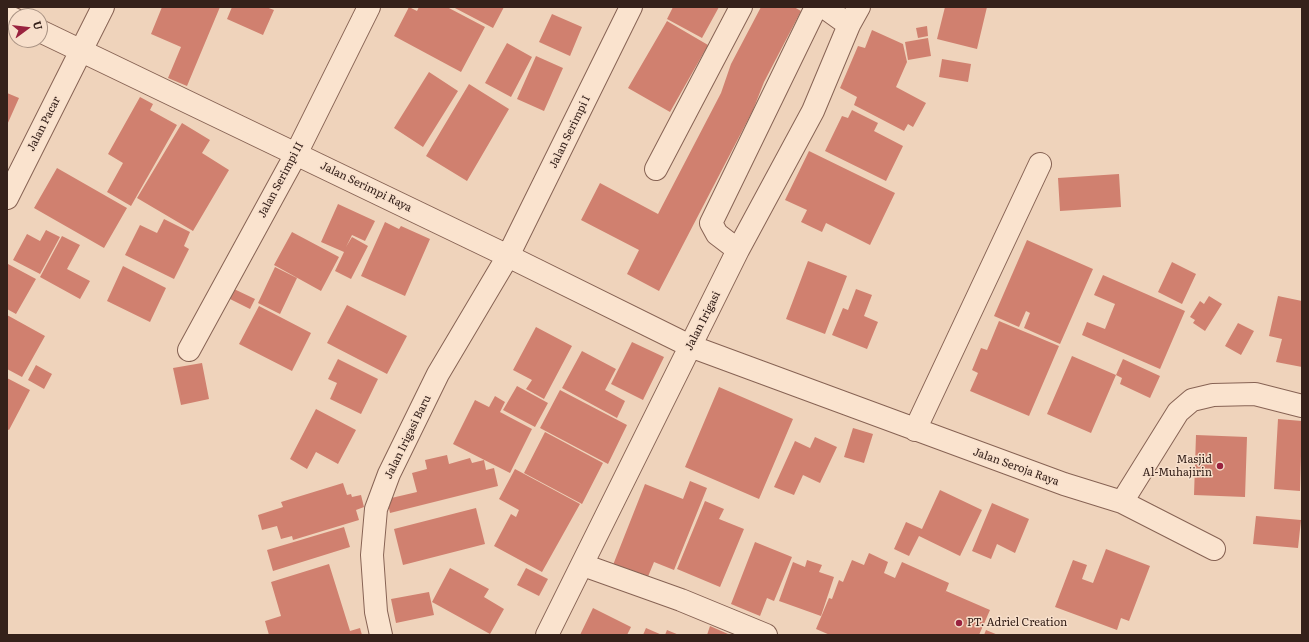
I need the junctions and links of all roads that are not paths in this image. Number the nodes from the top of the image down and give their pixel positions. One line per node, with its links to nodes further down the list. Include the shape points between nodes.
1 (103, 7): 9 (street, Jalan Pacar)
2 (369, 7): 10 (street, Jalan Serimpi II)
3 (632, 7): 15 (street, Jalan Serimpi I)
4 (741, 7): 12 (street)
5 (816, 7): 14 (street, via 711,223 717,234)
6 (824, 7): 7 (street)
7 (854, 16): 14 (street, Jalan Irigasi, via 813,111)
8 (48, 35): 9 (street, Jalan Serimpi Raya)
9 (81, 51): 10 (street, Jalan Serimpi Raya); 13 (street, Jalan Pacar)
10 (296, 154): 15 (street, Jalan Serimpi Raya); 17 (street, Jalan Serimpi II)
11 (1040, 164): 19 (street)
12 (656, 169)
13 (7, 198)
14 (738, 250): 16 (street, Jalan Irigasi)
15 (508, 256): 16 (street, Jalan Serimpi Raya); 23 (street, Jalan Irigasi Baru, via 438,374 376,509 372,555 376,612)
16 (690, 346): 19 (street, Jalan Seroja Raya); 22 (street, Jalan Irigasi)
17 (189, 350)
18 (1302, 406): 20 (street, via 1255,394 1213,394 1192,400 1178,412)
19 (915, 430): 20 (street, Jalan Seroja Raya, via 1064,484)
20 (1122, 502): 21 (street, Jalan Seroja Raya)
21 (1214, 549)
22 (583, 565): 24 (street, Jalan Irigasi); 25 (street, via 681,600)
23 (381, 635)
24 (547, 635)
25 (766, 635)

